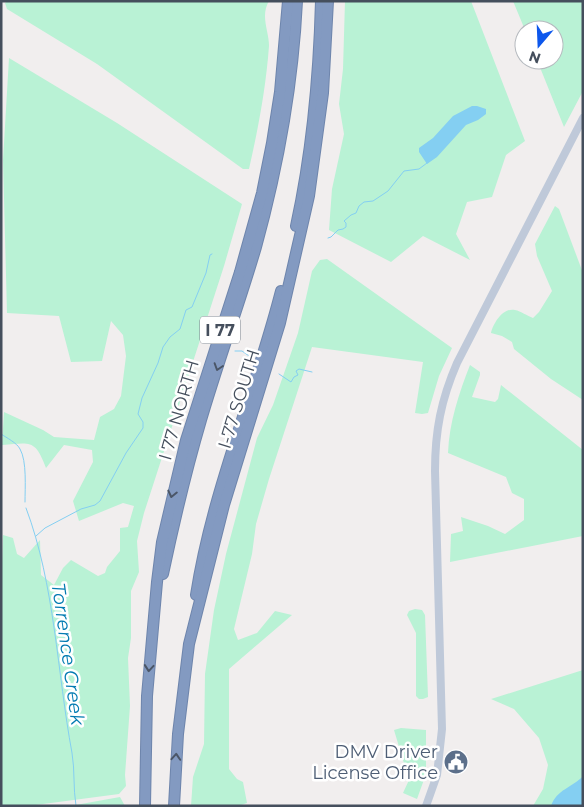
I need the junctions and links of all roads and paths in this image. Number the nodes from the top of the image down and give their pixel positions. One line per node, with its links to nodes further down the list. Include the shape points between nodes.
1 (288, 1): 10 (highway, I 77 NORTH / I 77, one-way to 10, via 280,92 264,185 179,466 162,542)
2 (297, 1): 8 (highway, I 77)
3 (304, 1): 8 (highway)
4 (314, 1): 7 (highway)
5 (321, 1): 7 (highway, I 77)
6 (328, 1): 11 (highway, I-77 SOUTH / I 77, via 320,119 304,222 277,332 224,505)
7 (316, 92): 11 (highway, I 77, via 292,246 210,528 198,579)
8 (288, 93): 10 (highway, I 77, one-way to 10, via 263,220 194,443)
9 (583, 118): 14 (main road, via 457,363 440,408 435,461 442,729 437,775)
10 (154, 619): 12 (highway, I 77 NORTH / I 77, one-way to 12, via 146,722)
11 (189, 644): 13 (highway, I-77 SOUTH / I 77, one-way to 11)
12 (145, 806)
13 (174, 806)
14 (426, 806)

